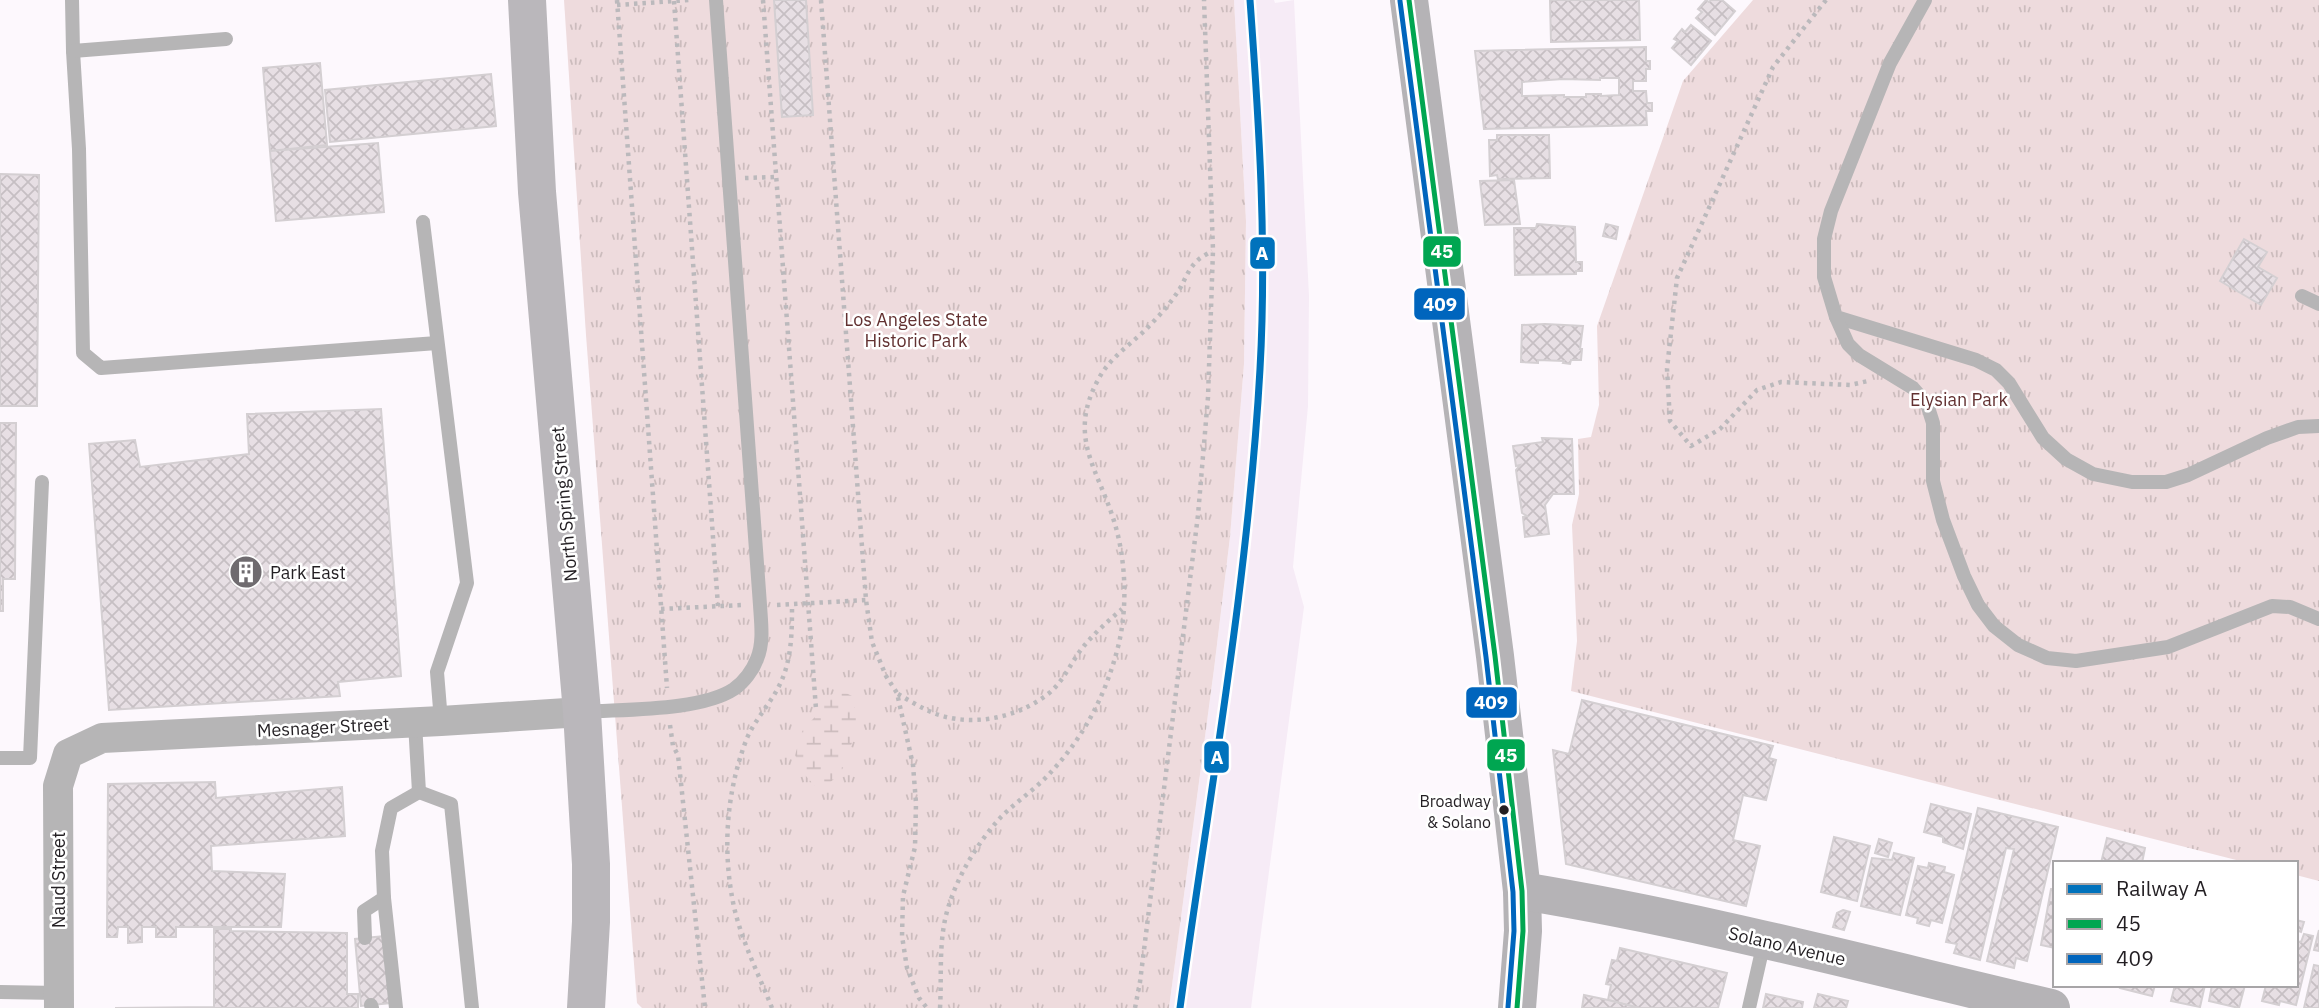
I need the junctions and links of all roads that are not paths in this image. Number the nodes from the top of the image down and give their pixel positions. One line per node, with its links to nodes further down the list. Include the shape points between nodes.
1 (72, 0): 7 (lane)
2 (527, 0): 16 (main road, North Spring Street, via 538,206)
3 (716, 0): 16 (lane, via 760,591 758,657 749,675 718,698 668,707)
4 (1409, 0): 21 (main road)
5 (1925, 0): 11 (lane, via 1889,63 1831,211 1824,239 1824,277)
6 (226, 39): 7 (lane)
7 (73, 51): 12 (lane, via 83,353 101,368)
8 (423, 222): 12 (lane)
9 (2302, 296): 10 (lane)
10 (2319, 304)
11 (1836, 317): 13 (lane, via 1996,370 2043,438 2066,458 2106,477 2166,482 2267,438 2298,427); 15 (lane, via 1858,355 1913,388 1927,404 1934,423 1933,481 1964,576 1994,626 2018,645 2047,658 2076,661 2168,647 2272,606 2290,607)
12 (437, 343): 17 (lane, via 467,583 436,672)
13 (2319, 426)
14 (42, 482): 19 (lane, via 30,758)
15 (2319, 619)
16 (582, 712): 17 (street, Mesnager Street); 29 (main road, North Spring Street, via 591,864)
17 (428, 722): 18 (street, Mesnager Street, via 102,738); 20 (lane)
18 (68, 754): 26 (street, Naud Street, via 58,786)
19 (0, 758)
20 (419, 792): 22 (lane, via 391,808 382,851); 28 (lane, via 452,804)
21 (1522, 891): 24 (main road, Solano Avenue); 30 (main road)
22 (384, 898): 23 (lane, via 364,911); 27 (lane)
23 (365, 937)
24 (1765, 941): 31 (lane); 32 (main road, Solano Avenue)
25 (0, 992): 26 (lane)
26 (59, 1000)
27 (396, 1008)
28 (472, 1008)
29 (586, 1008)
30 (1517, 1008)
31 (1749, 1008)
32 (2051, 1008)

